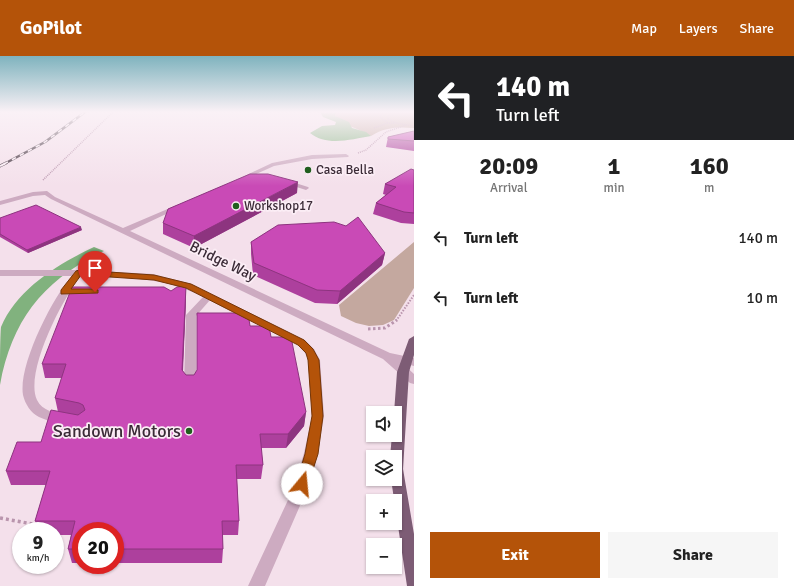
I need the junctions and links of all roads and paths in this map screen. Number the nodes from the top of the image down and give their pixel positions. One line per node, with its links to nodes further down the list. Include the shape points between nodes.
1 (88, 137): 8 (path)
2 (379, 137): 3 (path, via 366,151)
3 (346, 156): 4 (lane, via 312,157 272,165)
4 (255, 172): 5 (lane); 7 (lane)
5 (270, 177)
6 (277, 179): 9 (lane)
7 (234, 182)
8 (40, 183)
9 (306, 188)
10 (0, 203): 12 (lane, Bridge Way, via 47,193)
11 (185, 204): 12 (lane)
12 (124, 231): 21 (lane, Bridge Way)
13 (0, 273): 14 (lane)
14 (79, 273): 15 (lane); 18 (lane, via 154,278 188,286)
15 (64, 292): 16 (lane); 23 (lane, via 43,335 32,369 29,396 42,414)
16 (80, 292)
17 (414, 295): 19 (path, via 398,322 391,327 369,330)
18 (209, 296): 22 (lane, via 191,315); 27 (lane, via 301,342 310,351 314,360 318,416 311,454 302,484)
19 (362, 328)
20 (414, 339): 21 (main road)
21 (410, 368): 26 (main road, via 396,469)
22 (190, 384)
23 (74, 421)
24 (0, 518): 25 (path)
25 (25, 522)
26 (414, 582)
27 (256, 586)

